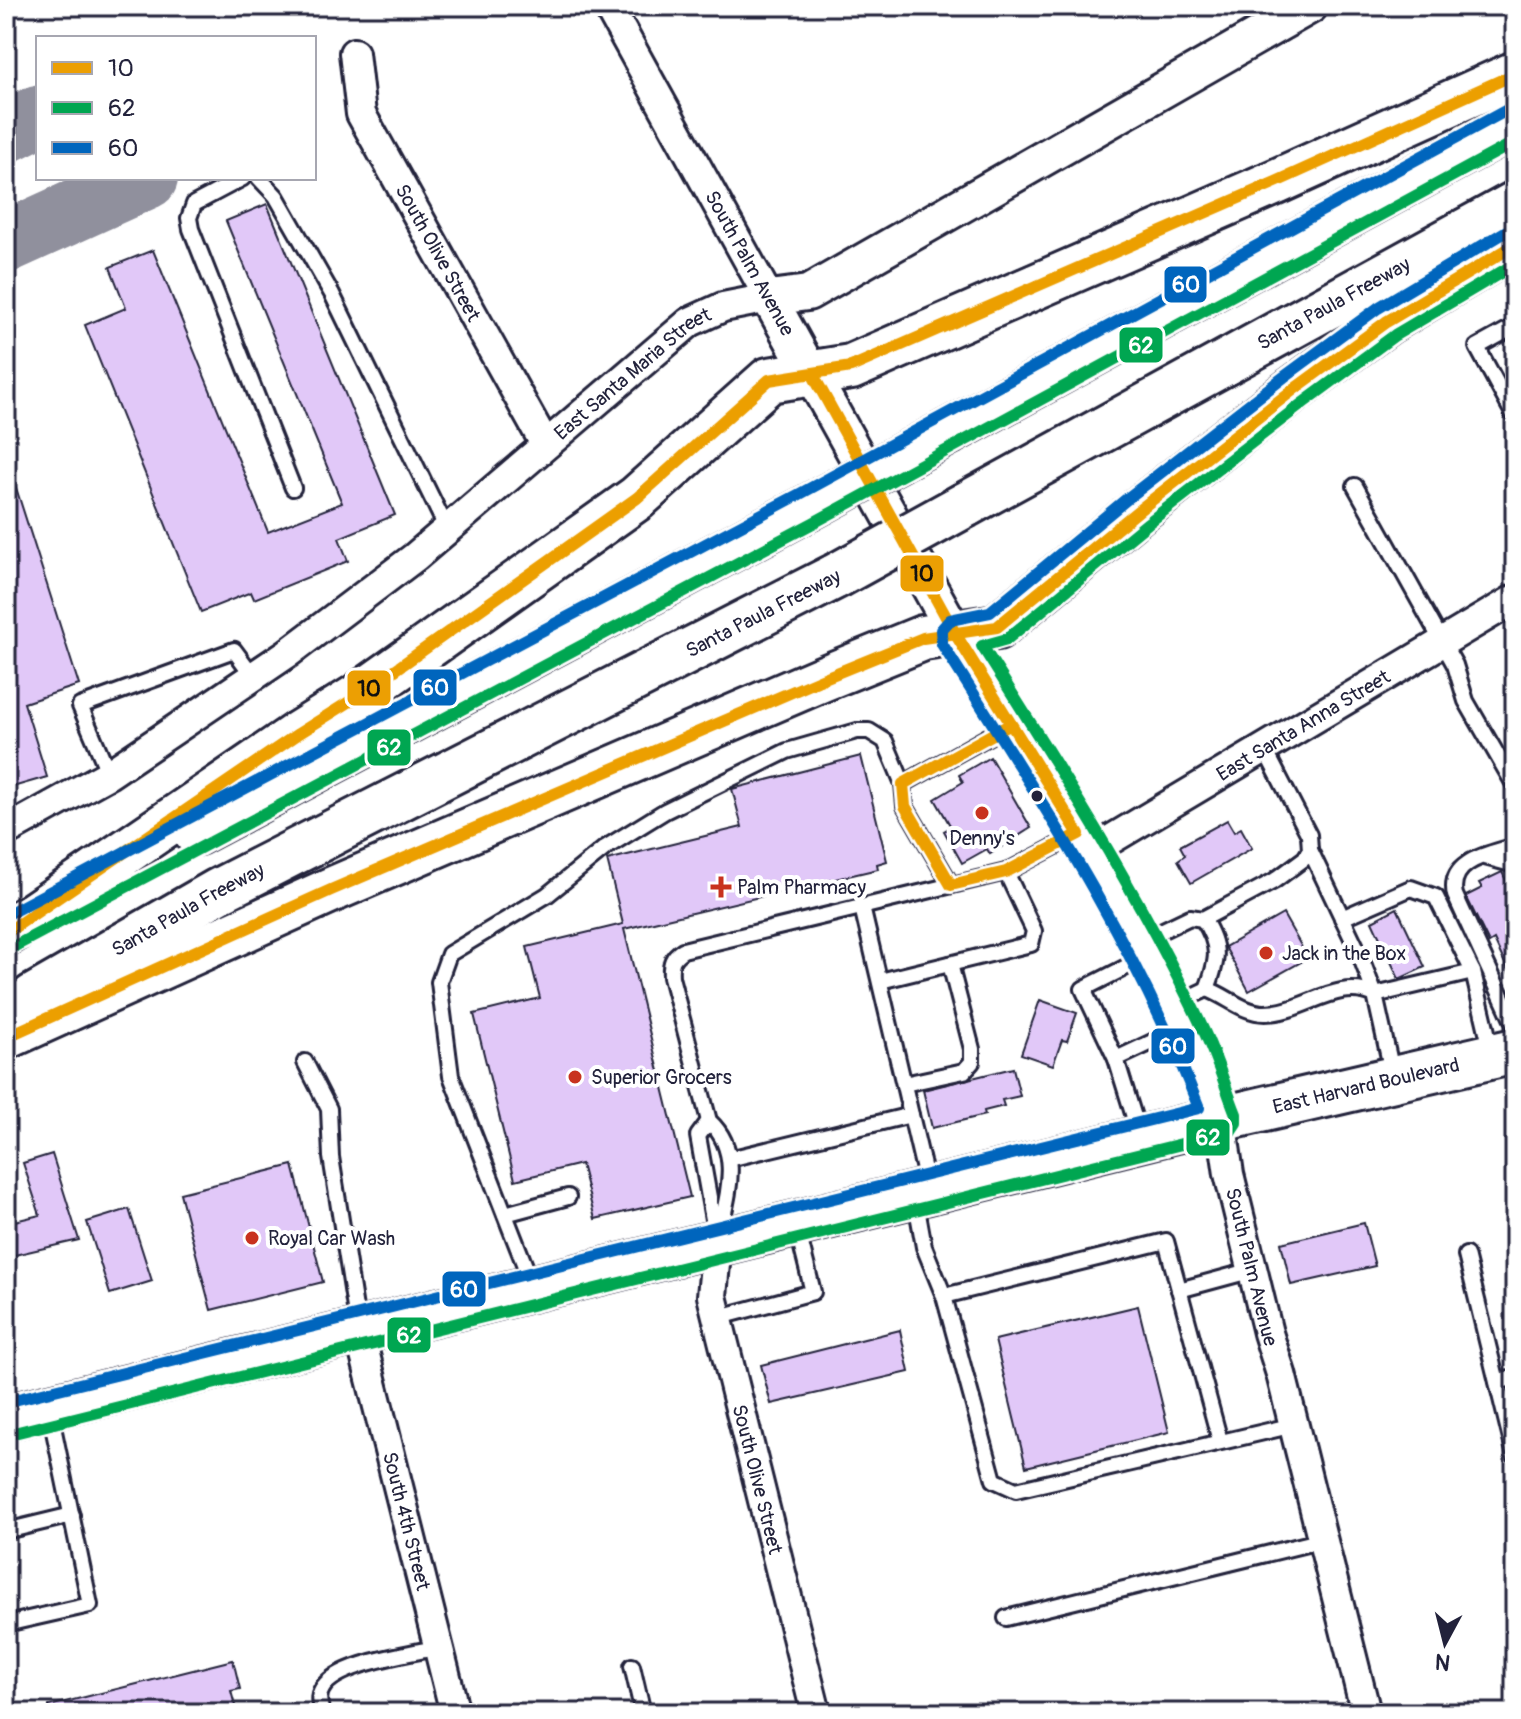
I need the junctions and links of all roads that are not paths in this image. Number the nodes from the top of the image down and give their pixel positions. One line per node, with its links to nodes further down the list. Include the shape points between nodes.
1 (608, 6): 10 (street, South Palm Avenue)
2 (1310, 6): 10 (street, East Santa Maria Street, via 808,293)
3 (354, 53): 14 (street, South Olive Street, via 361,114)
4 (1515, 74): 12 (main road, via 851,367)
5 (1515, 124): 38 (main road, bridge, via 806,509)
6 (239, 180): 16 (lane, via 194,204 189,218)
7 (261, 180): 17 (lane, via 276,196 332,294)
8 (1515, 204): 45 (main road, Santa Paula Freeway, bridge, via 836,576 218,891)
9 (1515, 245): 19 (main road, via 1386,322 1304,381 997,627)
10 (769, 298): 12 (street, South Palm Avenue); 14 (street, East Santa Maria Street, via 723,307 690,322)
11 (1515, 326): 13 (lane, via 1477,347)
12 (813, 375): 19 (street, South Palm Avenue); 38 (main road, via 769,380 637,498 357,697)
13 (1515, 417)
14 (545, 444): 17 (street, East Santa Maria Street)
15 (1355, 486): 20 (lane)
16 (293, 488)
17 (447, 529): 21 (street, East Santa Maria Street)
18 (1515, 599): 20 (street, East Santa Anna Street)
19 (956, 635): 22 (street, South Palm Avenue); 47 (main road, via 923,638 822,679 331,890)
20 (1440, 643): 23 (street, East Santa Anna Street); 26 (lane)
21 (254, 677): 24 (street, East Santa Maria Street); 24 (lane, via 234,650 80,706)
22 (1011, 724): 25 (lane); 28 (street, South Palm Avenue)
23 (1264, 748): 28 (street, East Santa Anna Street); 30 (lane, via 1309,835)
24 (109, 774): 27 (street, East Santa Maria Street)
25 (903, 784): 34 (lane, via 905,806); 60 (lane, via 885,741 869,731 787,751 665,811 605,848 547,895 449,954 439,982 451,1076)
26 (1515, 786)
27 (6, 831)
28 (1084, 843): 33 (lane); 39 (street, South Palm Avenue)
29 (1515, 846): 31 (lane)
30 (1310, 850): 36 (lane); 37 (lane, via 1274,881)
31 (1484, 857): 32 (lane); 48 (lane, via 1460,868 1453,889)
32 (1515, 865)
33 (1006, 872): 34 (lane); 40 (lane, via 1034,931 1031,944)
34 (951, 885): 35 (lane)
35 (862, 907): 42 (lane); 55 (lane, via 674,956 671,977)
36 (1342, 918): 41 (lane, via 1411,888 1436,897); 44 (lane)
37 (1203, 919): 39 (lane, via 1190,917); 43 (lane, via 1217,943)
38 (8, 932)
39 (1144, 948): 46 (street, South Palm Avenue); 49 (lane, via 1083,989)
40 (950, 964): 42 (lane); 52 (lane, via 972,1062 964,1071)
41 (1473, 972): 44 (lane); 48 (lane)
42 (880, 981): 52 (lane)
43 (1207, 989): 44 (lane, via 1262,1014 1302,1007 1342,989); 46 (lane)
44 (1375, 995): 51 (lane)
45 (6, 1011)
46 (1179, 1016): 49 (lane); 54 (street, South Palm Avenue)
47 (6, 1037)
48 (1508, 1045): 51 (main road, East Harvard Boulevard)
49 (1116, 1059): 56 (lane)
50 (305, 1062): 69 (lane, via 329,1109 331,1157)
51 (1394, 1079): 54 (main road, East Harvard Boulevard)
52 (904, 1084): 53 (lane)
53 (911, 1115): 57 (lane); 58 (lane)
54 (1221, 1119): 56 (main road, East Harvard Boulevard); 64 (street, South Palm Avenue)
55 (709, 1121): 57 (lane, via 722,1133); 62 (lane, via 698,1136)
56 (1140, 1139): 58 (main road, East Harvard Boulevard)
57 (729, 1159): 62 (lane, via 732,1174)
58 (922, 1193): 61 (main road, East Harvard Boulevard); 67 (lane, via 924,1247)
59 (568, 1197): 60 (lane)
60 (505, 1214): 65 (lane)
61 (796, 1224): 62 (main road, East Harvard Boulevard); 68 (lane, via 813,1292)
62 (717, 1243): 65 (main road, East Harvard Boulevard); 68 (street, South Olive Street, via 712,1296)
63 (1466, 1255): 71 (lane)
64 (1253, 1270): 66 (lane); 74 (street, South Palm Avenue)
65 (534, 1288): 69 (main road, East Harvard Boulevard)
66 (1179, 1290): 67 (lane, via 1166,1241); 75 (lane)
67 (944, 1296): 75 (lane, via 994,1480 1016,1490)
68 (720, 1317): 87 (street, South Olive Street)
69 (359, 1331): 72 (main road, East Harvard Boulevard); 82 (street, South 4th Street)
70 (1515, 1378): 71 (lane)
71 (1497, 1381): 76 (lane)
72 (49, 1407): 73 (main road, East Harvard Boulevard); 77 (lane)
73 (6, 1418)
74 (1294, 1425): 75 (lane); 79 (street, South Palm Avenue)
75 (1220, 1441)
76 (1515, 1456)
77 (72, 1515): 78 (lane); 81 (lane, via 90,1605)
78 (6, 1531)
79 (1323, 1540): 80 (lane); 88 (street, South Palm Avenue)
80 (1006, 1618)
81 (6, 1624)
82 (439, 1647): 84 (lane, via 343,1670 322,1687); 85 (street, South 4th Street)
83 (632, 1666): 86 (lane)
84 (322, 1713)
85 (455, 1713)
86 (643, 1713)
87 (816, 1713)
88 (1366, 1713)

